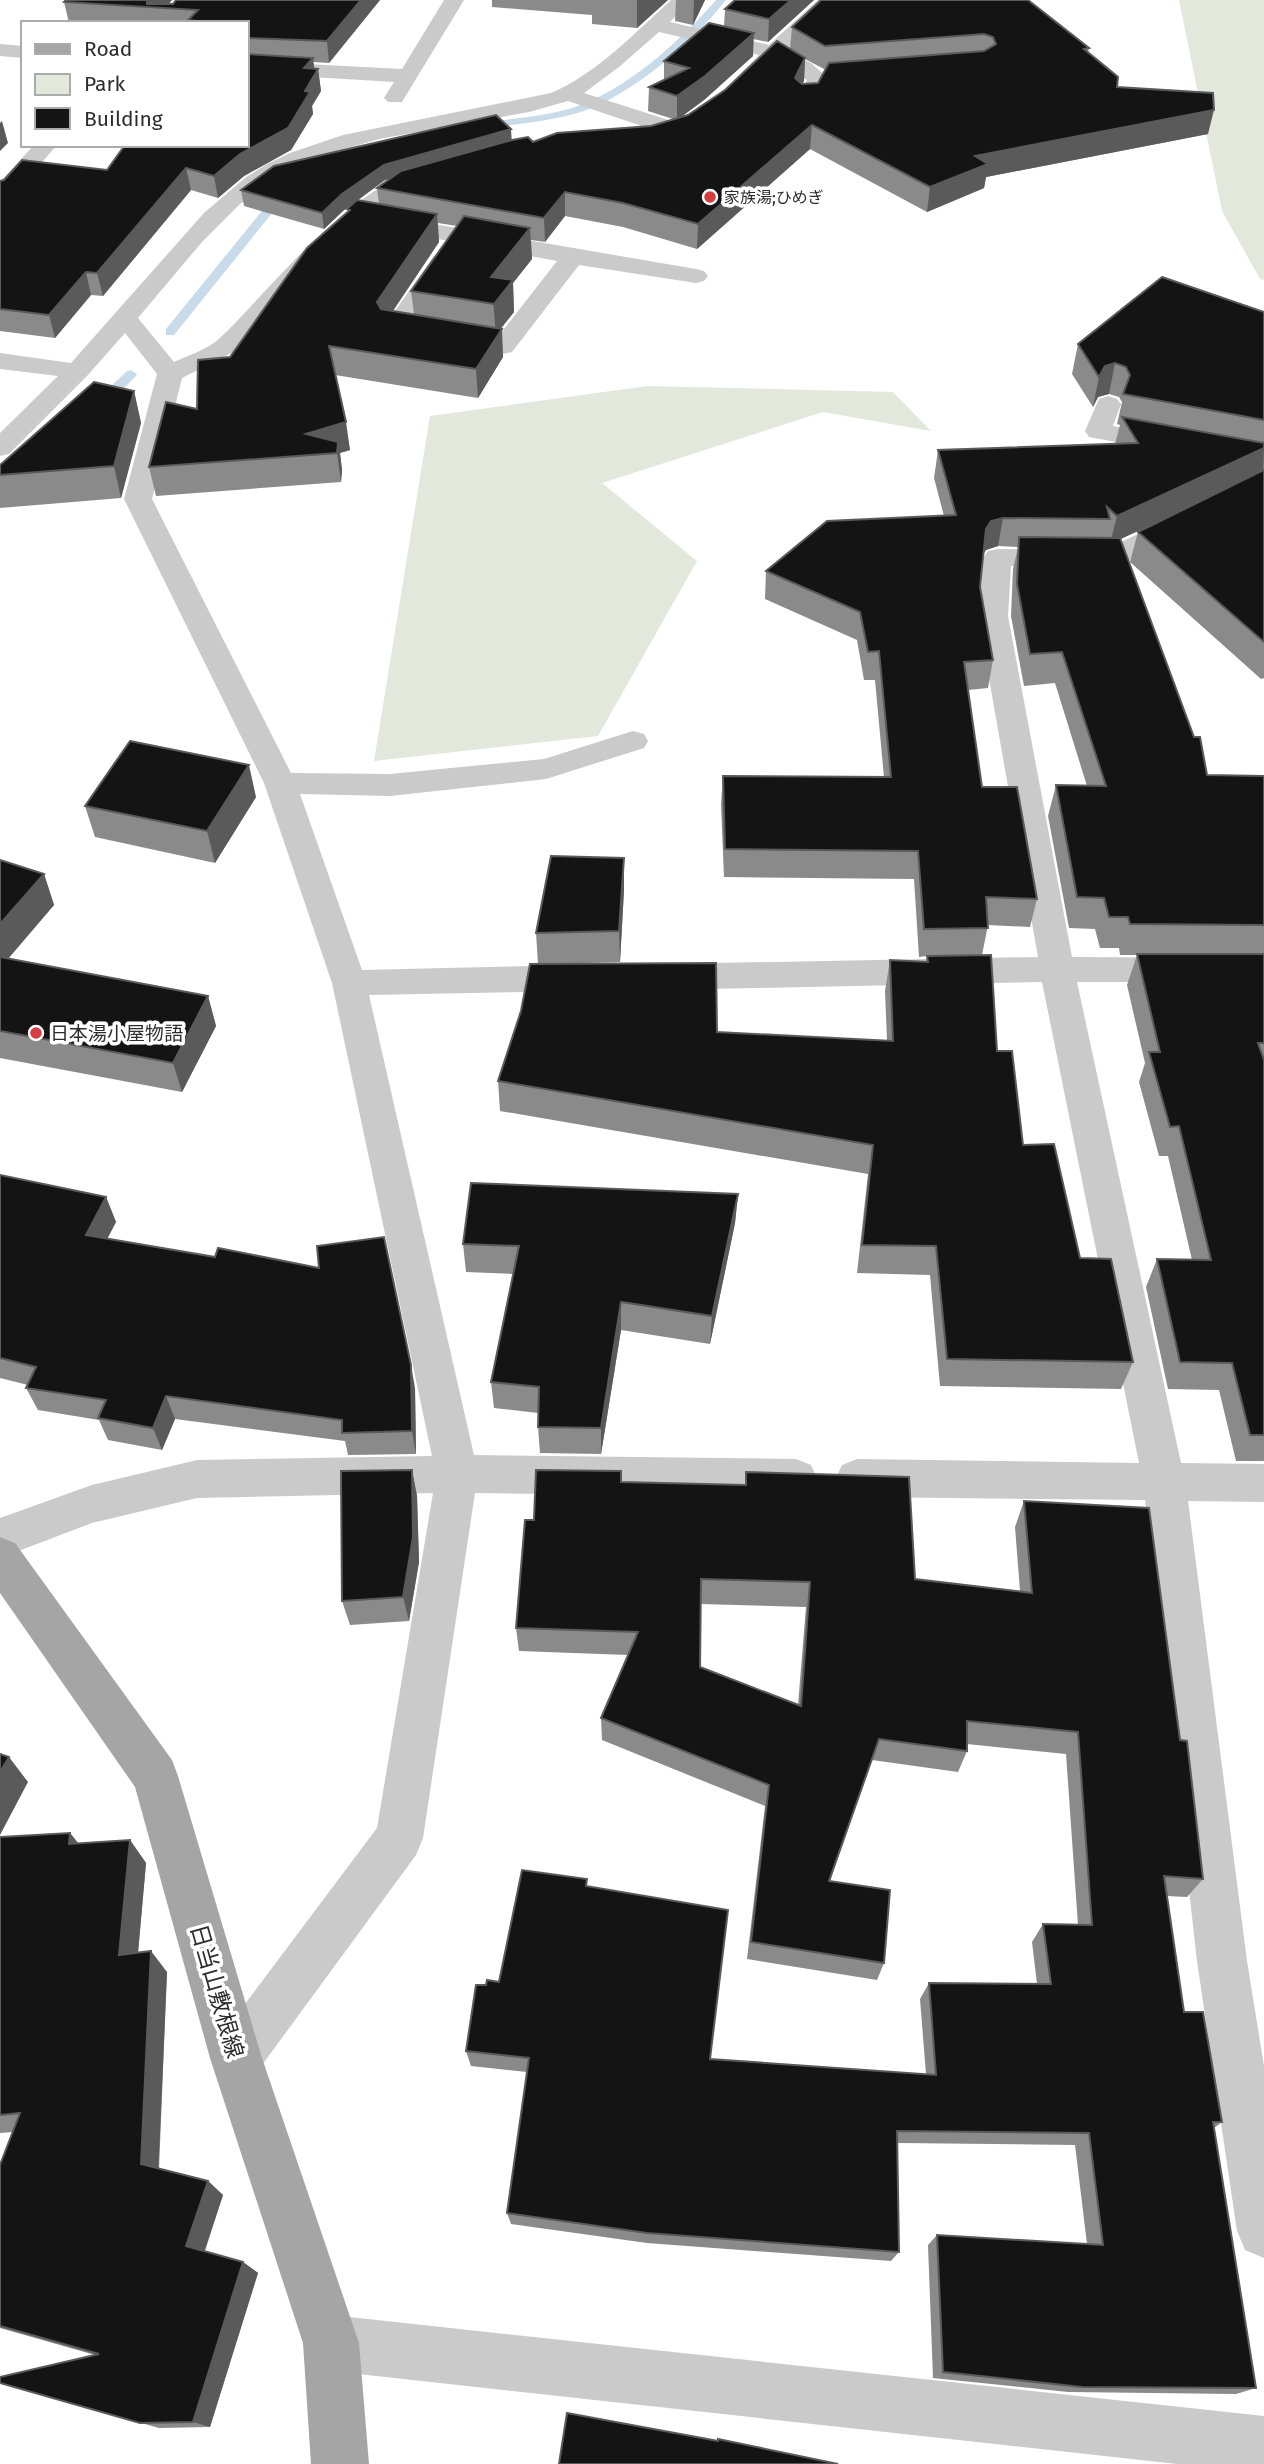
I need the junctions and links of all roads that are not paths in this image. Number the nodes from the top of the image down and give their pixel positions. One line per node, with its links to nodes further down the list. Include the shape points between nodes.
1 (454, 0): 9 (street)
2 (682, 0): 4 (street)
3 (829, 0): 7 (street)
4 (664, 27): 7 (street); 10 (street)
5 (0, 50): 6 (street)
6 (21, 52)
7 (774, 53): 11 (street); 12 (street, via 825,78)
8 (248, 67): 9 (street)
9 (407, 76): 13 (street)
10 (572, 96): 13 (street); 14 (street, via 688,125)
11 (724, 98)
12 (807, 100)
13 (375, 134): 22 (street, via 296,158 257,180 159,276)
14 (642, 140)
15 (44, 147): 17 (street)
16 (447, 173): 18 (street, via 394,188)
17 (0, 196)
18 (354, 217): 19 (street); 25 (street, via 228,345)
19 (458, 237): 20 (street); 20 (street, via 394,329 503,347)
20 (573, 257): 21 (street)
21 (696, 276)
22 (126, 318): 24 (street); 25 (street)
23 (0, 361): 24 (street)
24 (78, 371): 28 (street)
25 (170, 374): 31 (street, via 138,499)
26 (1108, 404): 27 (street, via 1098,430)
27 (1187, 447)
28 (0, 448)
29 (1260, 468): 32 (street, via 1109,559 998,557 993,616)
30 (632, 740): 31 (street, via 546,769 390,785)
31 (281, 783): 34 (street)
32 (1056, 969): 33 (street); 34 (street); 36 (street)
33 (1264, 970)
34 (349, 982): 35 (street)
35 (457, 1474): 36 (street); 38 (street, via 197,1479 92,1504); 40 (street, via 400,1838)
36 (1164, 1482): 37 (street); 41 (street, via 1223,1961)
37 (1264, 1483)
38 (0, 1538)
39 (0, 1557): 40 (main road, 日当山敷根線, via 155,1776)
40 (236, 2058): 42 (main road, 日当山敷根線)
41 (1264, 2231)
42 (331, 2343): 43 (street); 44 (main road, 日当山敷根線)
43 (1264, 2445)
44 (340, 2464)

